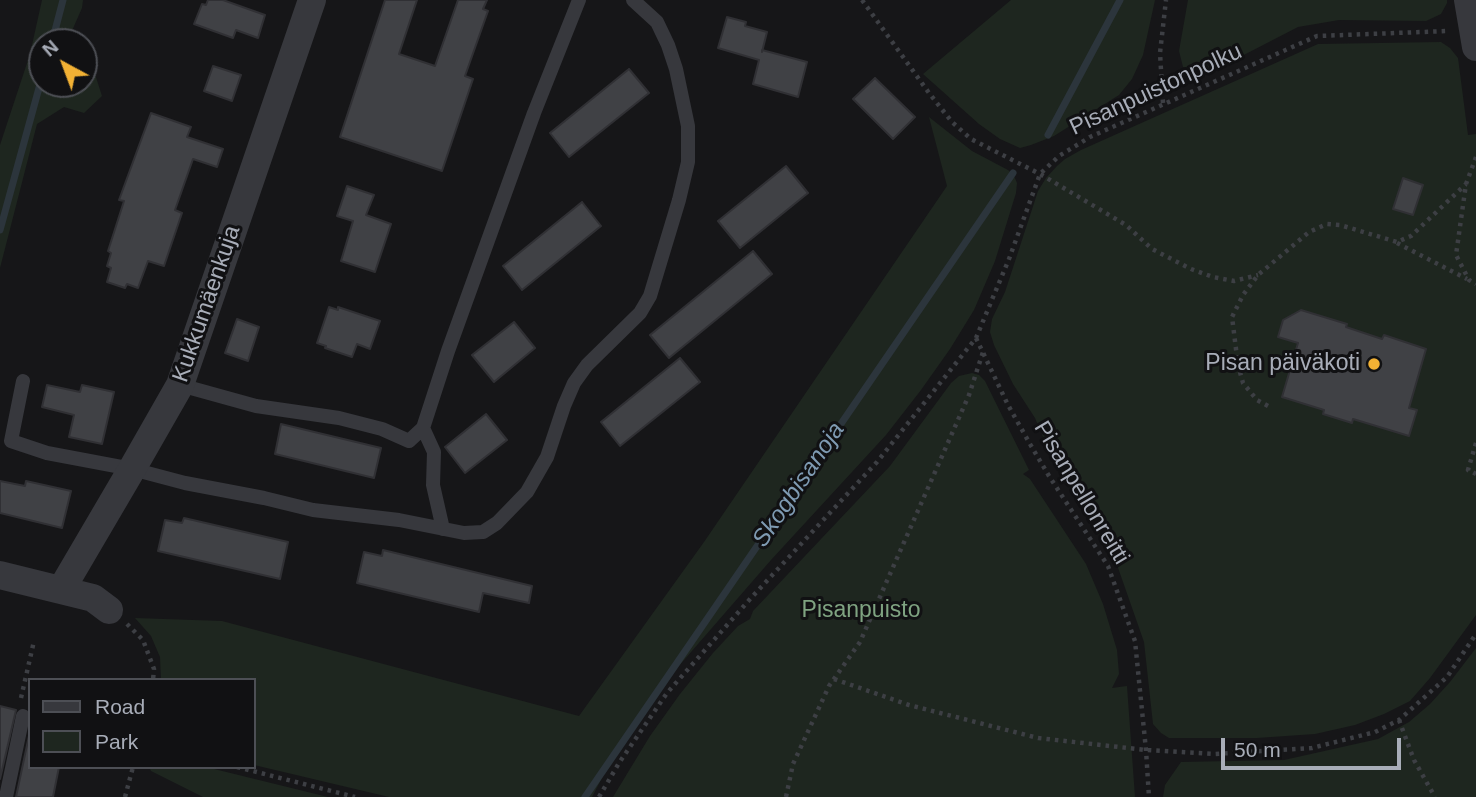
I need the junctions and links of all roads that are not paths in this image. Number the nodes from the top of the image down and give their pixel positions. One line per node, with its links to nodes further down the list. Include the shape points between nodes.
1 (312, 0): 7 (street, Kukkumäenkuja)
2 (579, 0): 8 (lane, via 534,113)
3 (633, 0): 10 (lane, via 657,22 668,45 688,126 688,162 650,296 640,313 574,383 547,457 511,510 483,531)
4 (1468, 0): 5 (street)
5 (1475, 40)
6 (23, 381): 9 (lane, via 11,441)
7 (180, 385): 8 (lane, via 256,406 339,418 409,441); 9 (street, Kukkumäenkuja)
8 (424, 428): 10 (lane, via 435,452 433,485)
9 (132, 470): 10 (lane, via 313,510); 12 (street, Kukkumäenkuja)
10 (443, 528)
11 (0, 575): 12 (street)
12 (61, 590): 13 (street, via 93,598)
13 (109, 610)
14 (23, 716): 15 (lane)
15 (5, 792)

